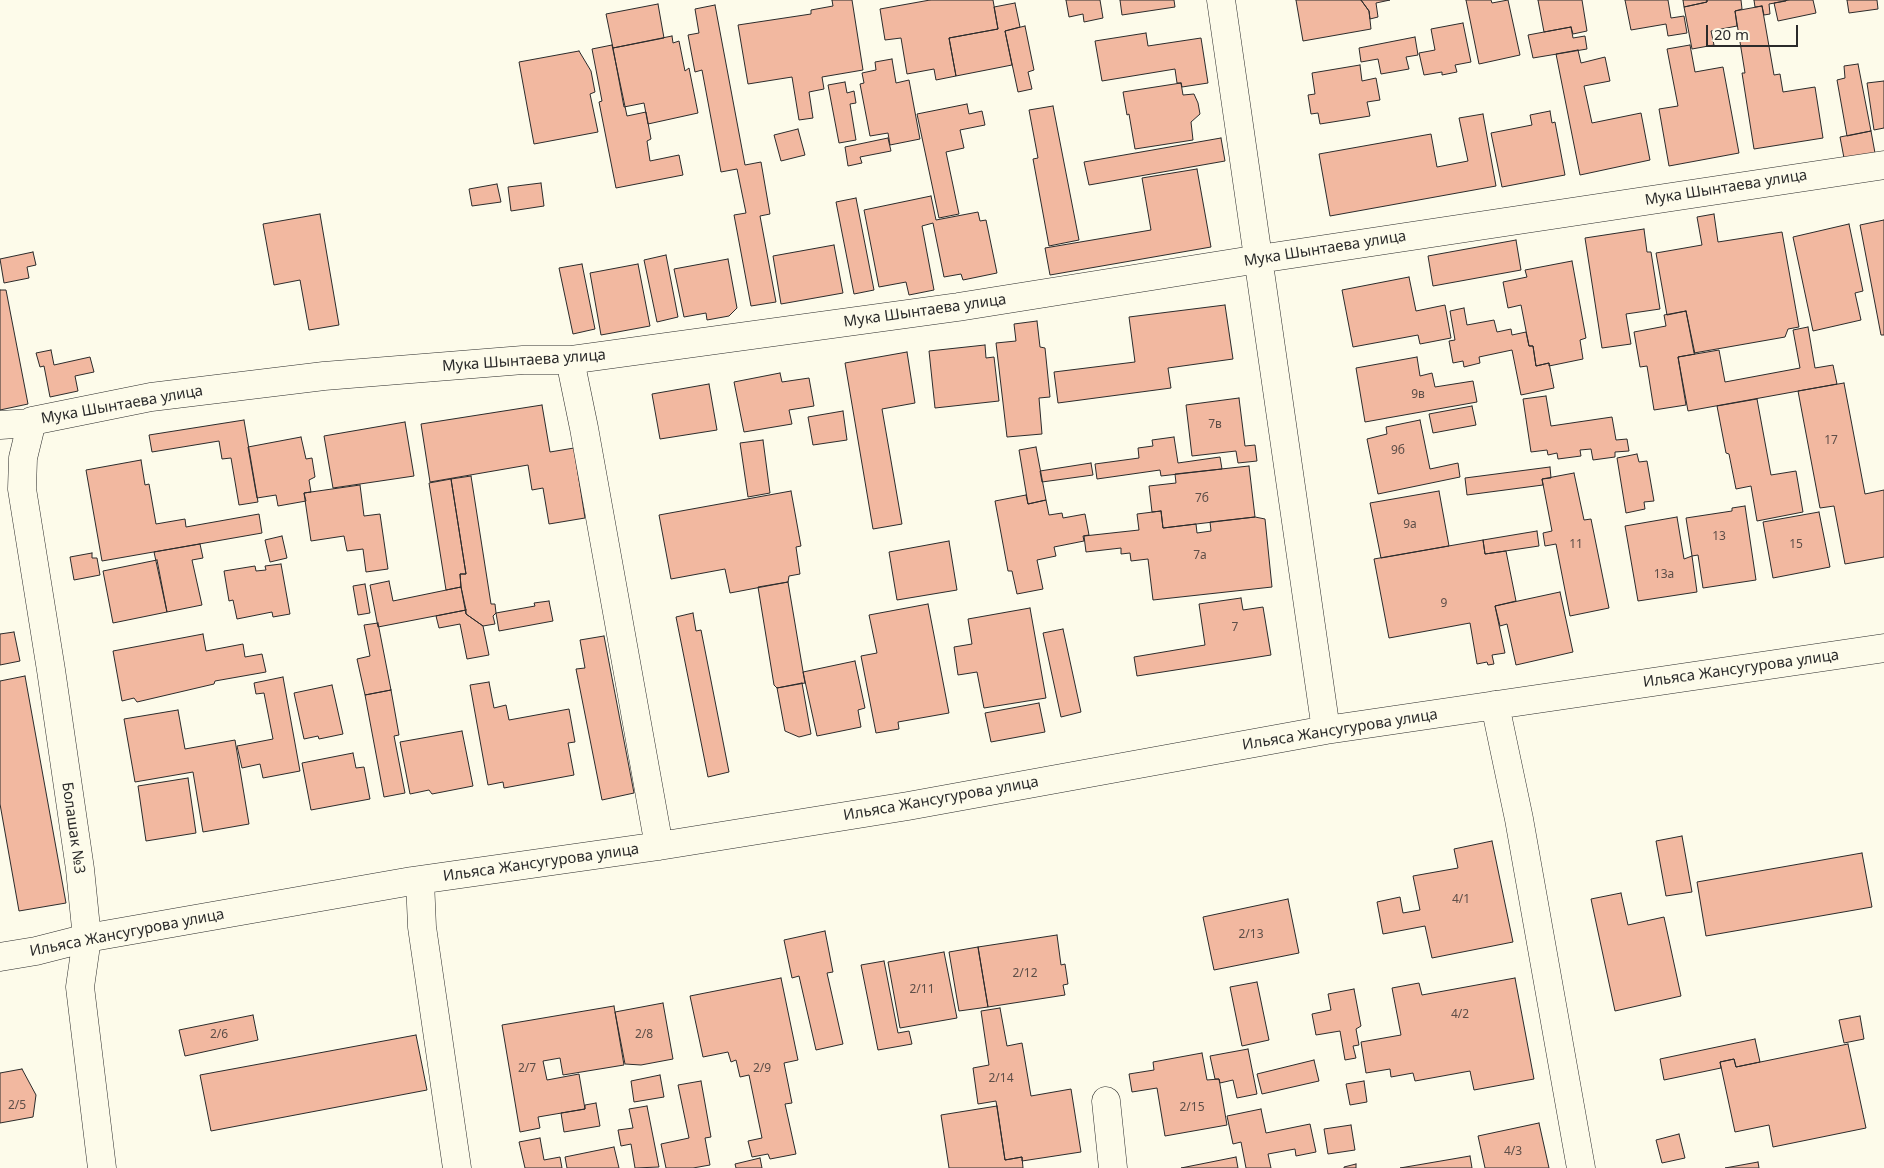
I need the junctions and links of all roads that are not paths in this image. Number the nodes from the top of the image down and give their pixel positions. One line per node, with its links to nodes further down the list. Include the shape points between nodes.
1 (1222, 0): 3 (street)
2 (1884, 164): 3 (street, Мука Шынтаева улица)
3 (1259, 258): 4 (street, Мука Шынтаева улица, via 958,307); 10 (street)
4 (570, 360): 5 (street, Мука Шынтаева улица, via 523,360 324,376 151,398); 11 (street)
5 (31, 423): 6 (street); 7 (street, Мука Шынтаева улица, via 23,458)
6 (0, 425)
7 (22, 489): 13 (street, Болашак №3, via 53,680)
8 (1884, 648): 9 (street, Ильяса Жансугурова улица)
9 (1495, 705): 10 (street, Ильяса Жансугурова улица); 19 (street, via 1519,819)
10 (1326, 730): 11 (street, Ильяса Жансугурова улица, via 908,806)
11 (660, 846): 12 (street, Ильяса Жансугурова улица)
12 (420, 880): 13 (street, Ильяса Жансугурова улица); 17 (street, via 422,927)
13 (87, 938): 14 (street, Ильяса Жансугурова улица); 16 (street, Болашак №3, via 80,987)
14 (0, 957)
15 (1106, 1101): 18 (street)
16 (102, 1168)
17 (457, 1168)
18 (1113, 1168)
19 (1581, 1168)

